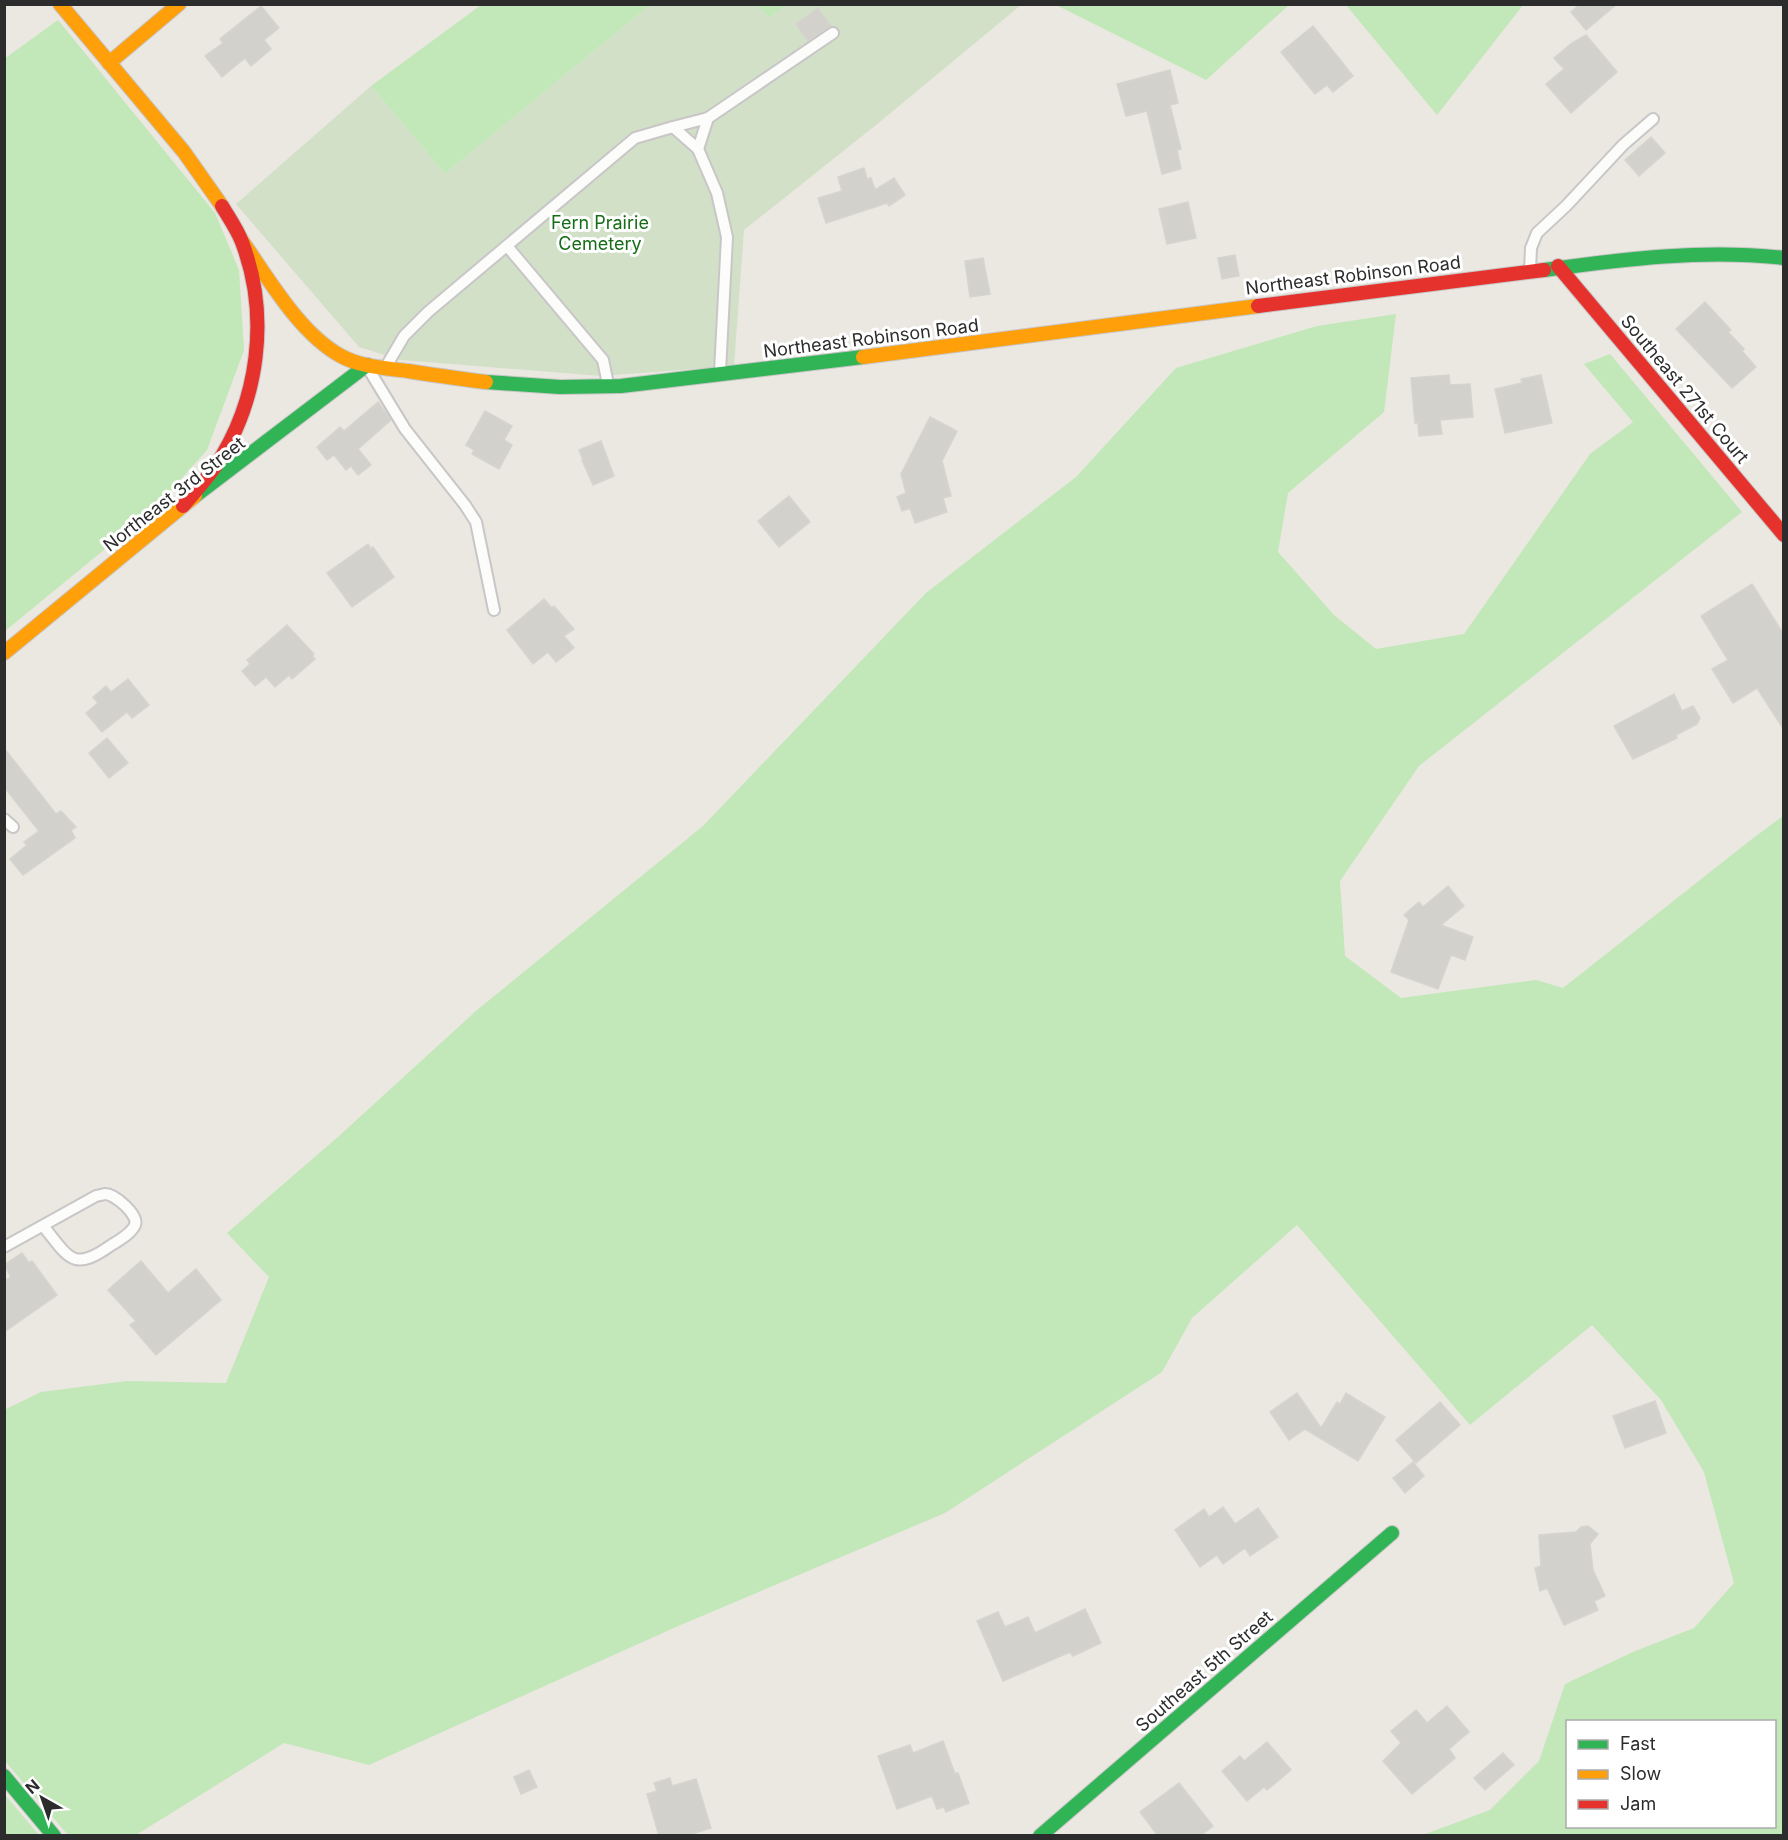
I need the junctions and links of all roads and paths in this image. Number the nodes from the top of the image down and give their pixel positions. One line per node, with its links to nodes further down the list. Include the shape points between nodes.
1 (60, 4): 4 (street)
2 (179, 4): 4 (street)
3 (833, 33): 5 (lane)
4 (109, 63): 9 (street, via 214,191)
5 (708, 118): 7 (lane); 8 (lane)
6 (1653, 119): 13 (lane, via 1537,233 1531,248)
7 (673, 127): 8 (lane); 10 (lane, via 635,138)
8 (698, 149): 16 (lane, via 717,193 727,237)
9 (242, 241): 14 (street, Northeast Robinson Road, via 290,308 317,338 338,355); 18 (street, via 257,308 257,355 250,391)
10 (507, 246): 15 (lane, via 404,336); 17 (lane, via 603,360)
11 (1784, 258): 12 (street, Northeast Robinson Road, via 1697,253)
12 (1558, 267): 13 (street, Northeast Robinson Road); 21 (street, Southeast 271st Court)
13 (1530, 270): 16 (street, Northeast Robinson Road)
14 (367, 365): 15 (street, Northeast Robinson Road); 19 (street, Northeast 3rd Street); 22 (lane, via 405,429 476,522)
15 (385, 368): 17 (street, Northeast Robinson Road, via 460,380)
16 (720, 375): 17 (street, Northeast Robinson Road)
17 (608, 387)
18 (226, 447): 19 (lane); 20 (street)
19 (243, 461): 20 (street, Northeast 3rd Street)
20 (183, 506): 23 (street, Northeast 3rd Street)
21 (1784, 535)
22 (494, 610)
23 (4, 654)
24 (4, 819): 25 (lane)
25 (13, 827)
26 (44, 1227): 26 (lane, via 105,1194 121,1202 135,1221 126,1236 81,1261 64,1251); 27 (lane)
27 (4, 1247)
28 (1392, 1533): 31 (street, Southeast 5th Street)
29 (4, 1776): 30 (street)
30 (54, 1836)
31 (1040, 1836)

